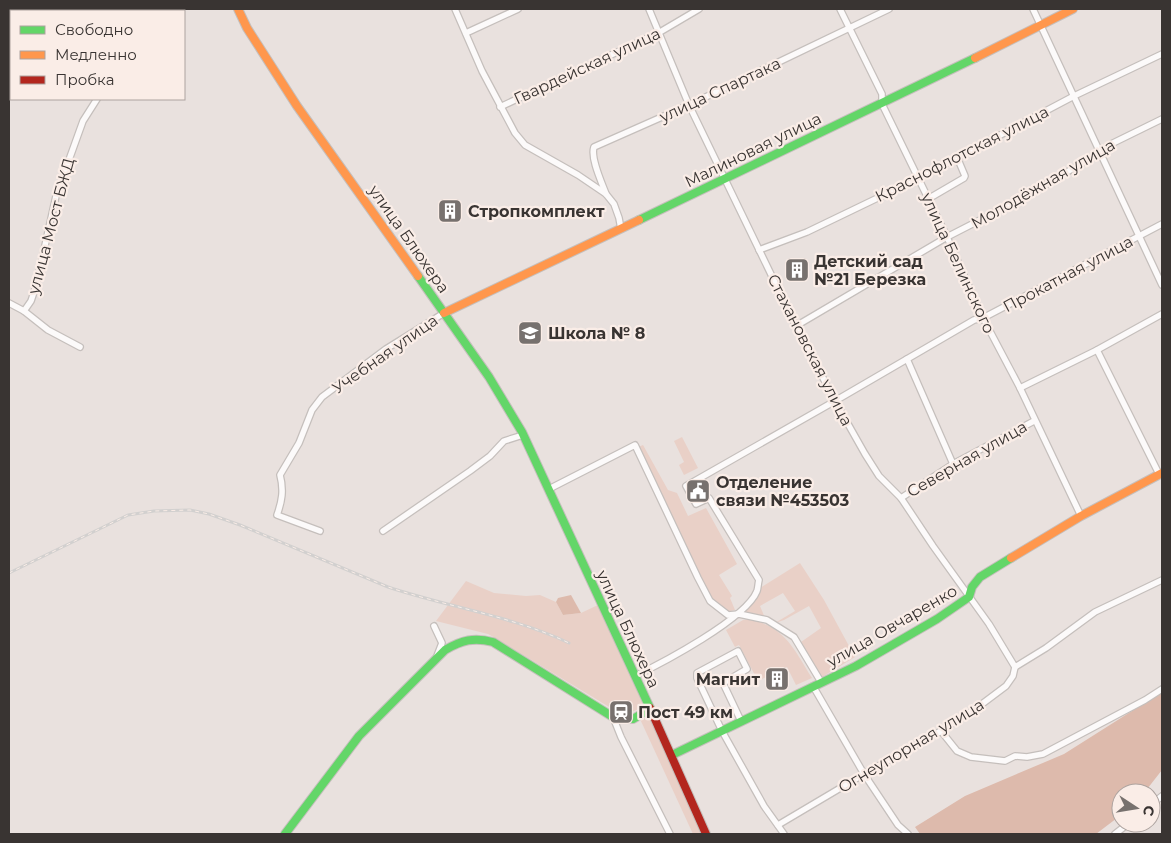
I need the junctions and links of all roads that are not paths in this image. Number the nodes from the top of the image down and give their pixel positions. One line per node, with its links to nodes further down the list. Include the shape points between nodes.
1 (238, 9): 35 (main road, улица Блюхера, via 297,106)
2 (454, 9): 13 (street)
3 (518, 9): 13 (street)
4 (649, 9): 12 (street, Стахановская улица)
5 (699, 9): 12 (street, Гвардейская улица)
6 (840, 9): 11 (street, улица Белинского)
7 (889, 9): 11 (street, улица Спартака)
8 (1033, 9): 10 (street)
9 (1073, 9): 10 (main road, Малиновая улица)
10 (1040, 25): 15 (street); 17 (main road, Малиновая улица)
11 (850, 29): 17 (street, улица Белинского, via 882,94); 18 (street, улица Спартака)
12 (660, 32): 18 (street, Стахановская улица); 19 (street, Гвардейская улица)
13 (466, 33): 19 (street)
14 (1162, 54): 15 (street, Краснофлотская улица)
15 (1074, 96): 21 (street); 22 (street, Краснофлотская улица)
16 (96, 100): 34 (street, улица Мост БЖД, via 82,121 56,196 36,286)
17 (882, 104): 23 (main road, Малиновая улица); 24 (street, улица Белинского)
18 (689, 105): 23 (street, Стахановская улица); 25 (street, улица Спартака, via 594,148 594,160)
19 (500, 107): 25 (street, via 525,145)
20 (1162, 119): 21 (street, Молодёжная улица)
21 (1099, 153): 29 (street); 30 (street, Молодёжная улица)
22 (957, 157): 24 (street, Краснофлотская улица); 26 (street, via 964,178)
23 (725, 178): 28 (main road, Малиновая улица); 31 (street, Стахановская улица)
24 (917, 179): 26 (street, улица Белинского); 31 (street, Краснофлотская улица, via 807,232)
25 (606, 194): 28 (street, via 614,204)
26 (928, 199): 30 (street, улица Белинского)
27 (1162, 224): 29 (street, Прокатная улица)
28 (621, 229): 35 (main road, Малиновая улица)
29 (1140, 236): 32 (street); 37 (street, Прокатная улица)
30 (947, 238): 37 (street, улица Белинского); 38 (street, Молодёжная улица)
31 (760, 250): 38 (street, Стахановская улица)
32 (1162, 285)
33 (9, 303): 34 (street, улица Мост БЖД)
34 (24, 311): 39 (street, via 48,330)
35 (444, 313): 45 (main road, улица Блюхера, via 489,377); 52 (street, Учебная улица, via 386,349 322,397 312,410 299,443 280,476 283,495 277,515)
36 (1162, 314): 40 (street)
37 (983, 318): 41 (street, Прокатная улица, via 974,320); 42 (street, улица Белинского)
38 (796, 326): 43 (street, Стахановская улица)
39 (80, 347)
40 (1097, 350): 42 (street); 47 (street)
41 (907, 359): 43 (street, Прокатная улица); 46 (street)
42 (1020, 388): 44 (street, улица Белинского)
43 (835, 402): 49 (street, Стахановская улица, via 879,476); 55 (street, Прокатная улица, via 686,486 696,504 709,498 759,580 756,593)
44 (1034, 421): 46 (street, Северная улица); 50 (street, улица Белинского)
45 (523, 435): 48 (main road, улица Блюхера); 51 (street, via 504,442 470,471)
46 (953, 464): 49 (street, Северная улица)
47 (1161, 473): 50 (main road, улица Овчаренко)
48 (549, 490): 55 (street, via 635,445 710,601 728,615); 59 (main road, улица Блюхера)
49 (900, 498): 54 (street, Стахановская улица)
50 (1081, 516): 54 (main road, улица Овчаренко, via 980,577 972,587)
51 (383, 530)
52 (320, 531)
53 (1162, 580): 58 (street, Огнеупорная улица, via 1095,612)
54 (970, 597): 58 (street, Стахановская улица); 60 (main road, улица Овчаренко, via 856,666)
55 (738, 614): 59 (street, via 668,660); 60 (street, via 767,620 794,637)
56 (434, 626): 57 (street, via 442,643)
57 (435, 660): 64 (main road, via 462,640 476,637 486,640); 71 (main road, via 359,736)
58 (1016, 667): 67 (street, Огнеупорная улица, via 1006,686)
59 (635, 676): 63 (main road, улица Блюхера)
60 (821, 682): 61 (main road, улица Овчаренко)
61 (812, 686): 65 (main road, улица Овчаренко); 69 (street)
62 (1162, 689): 67 (street, via 1043,754 1015,756 1005,761 971,757 957,751)
63 (650, 709): 64 (main road, via 633,719); 68 (main road, улица Блюхера)
64 (613, 717): 72 (street)
65 (741, 721): 66 (main road, улица Овчаренко); 66 (street, via 723,683 747,669 738,651 697,674)
66 (722, 731): 68 (main road, улица Овчаренко); 70 (street)
67 (941, 731): 69 (street, Огнеупорная улица)
68 (672, 754): 73 (main road, улица Блюхера)
69 (864, 774): 70 (street, Огнеупорная улица); 75 (street, via 898,825)
70 (778, 825): 74 (street)
71 (285, 834)
72 (670, 834)
73 (706, 834)
74 (784, 834)
75 (908, 834)

